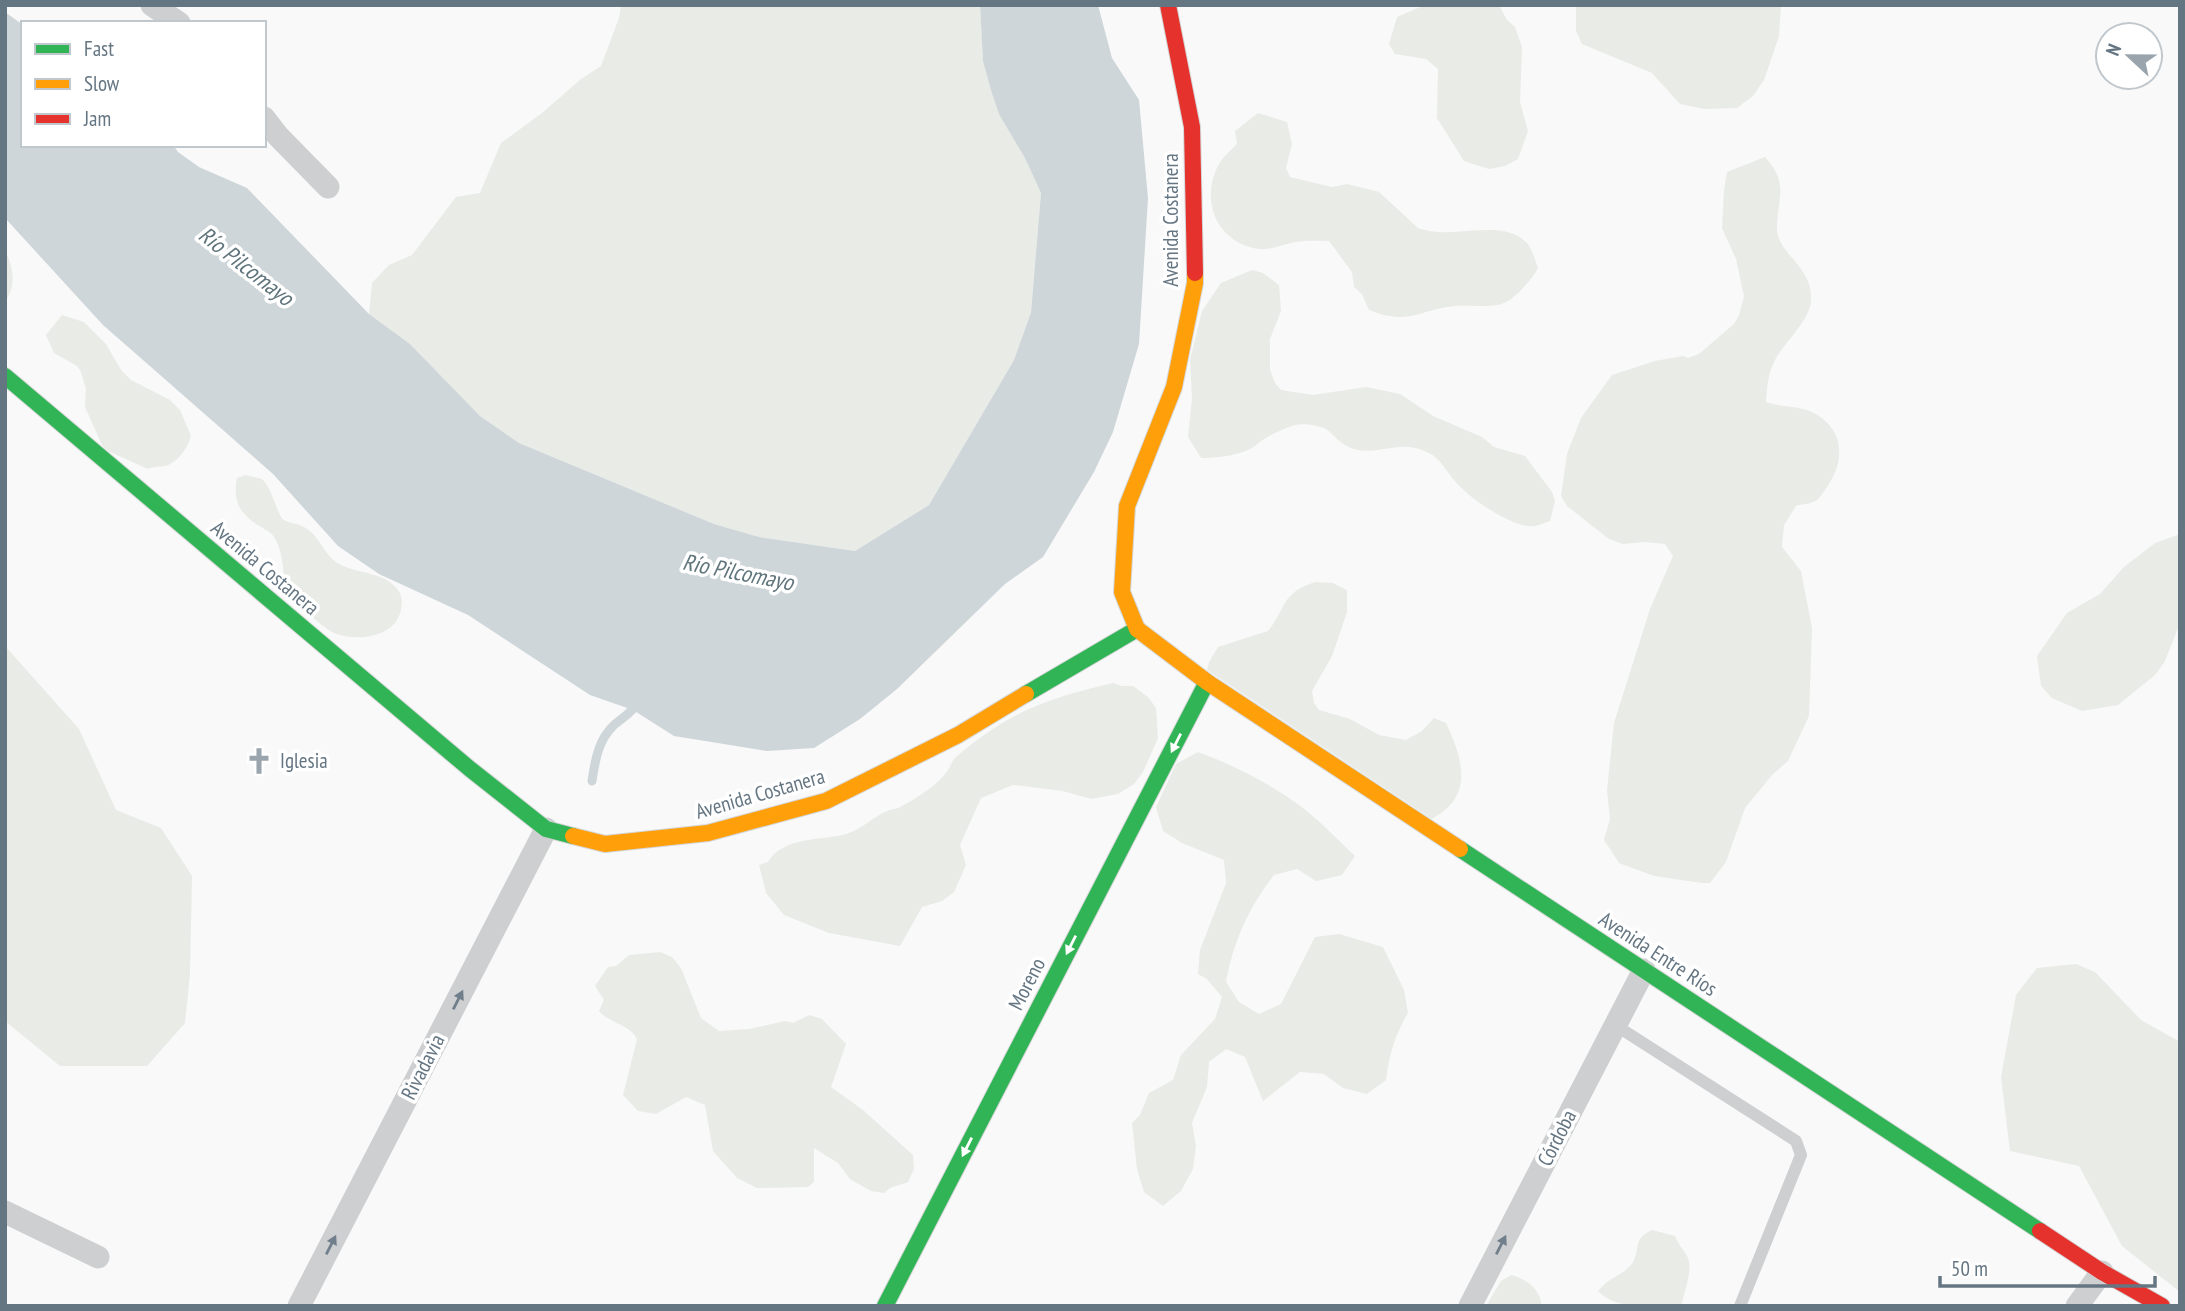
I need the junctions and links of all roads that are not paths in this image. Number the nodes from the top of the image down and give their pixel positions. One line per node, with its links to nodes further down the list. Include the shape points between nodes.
1 (152, 5): 3 (street)
2 (1168, 5): 7 (street, Avenida Costanera, via 1192,127 1195,283 1174,387 1127,506 1122,592)
3 (176, 21)
4 (266, 121): 5 (street)
5 (328, 187)
6 (5, 376): 9 (street, Avenida Costanera)
7 (1137, 629): 8 (street, Avenida Entre Ríos); 9 (street, Avenida Costanera, via 958,735 826,801 708,833 605,844)
8 (1207, 682): 10 (street, Avenida Entre Ríos); 16 (street, Moreno, one-way to 16)
9 (546, 829): 15 (street, Rivadavia, one-way to 9)
10 (1644, 970): 11 (street, Córdoba); 14 (street, Avenida Entre Ríos)
11 (1615, 1025): 17 (street, Córdoba, one-way to 11); 18 (lane, via 1796,1141 1801,1155)
12 (5, 1212): 13 (street)
13 (98, 1257)
14 (2102, 1272): 19 (street); 20 (street, Avenida Entre Ríos)
15 (299, 1306)
16 (885, 1306)
17 (1470, 1306)
18 (1740, 1306)
19 (2077, 1306)
20 (2162, 1306)

